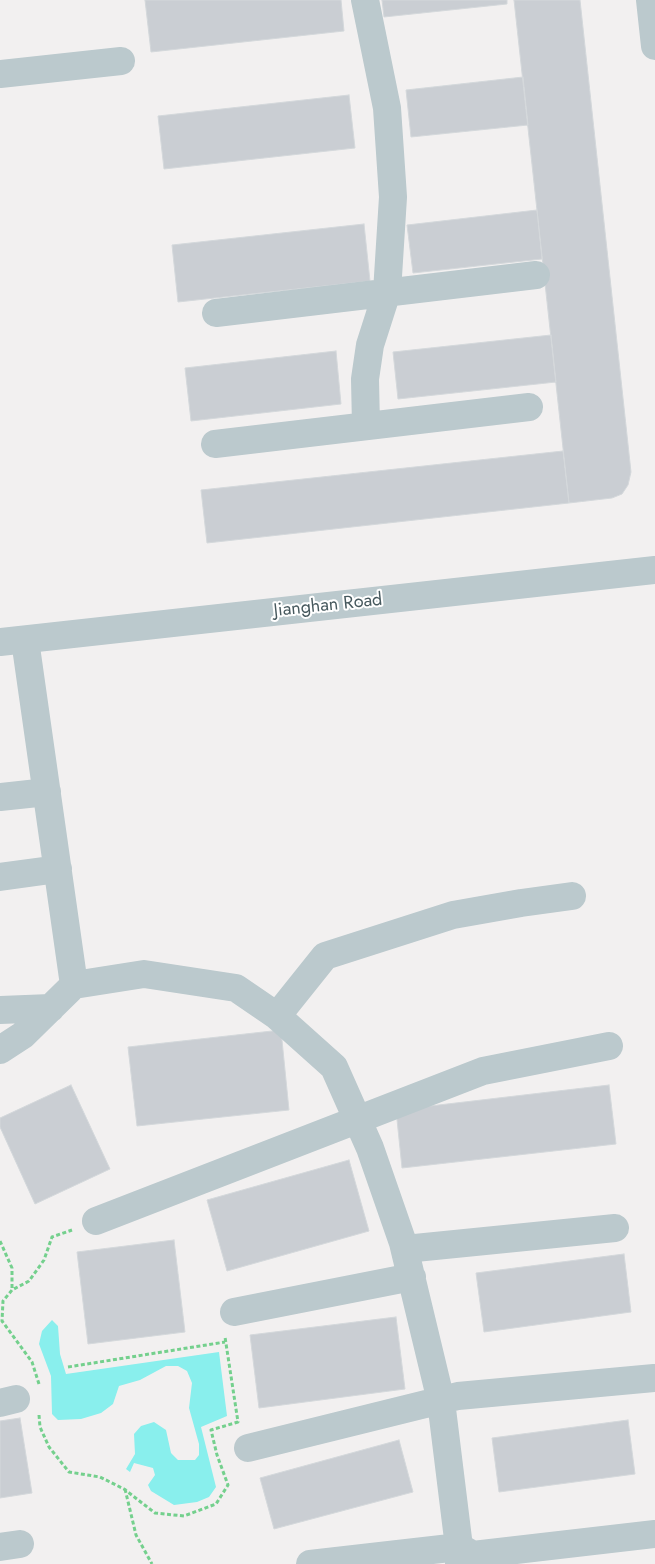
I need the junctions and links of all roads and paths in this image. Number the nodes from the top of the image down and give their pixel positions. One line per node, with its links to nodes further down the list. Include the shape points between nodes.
1 (365, 0): 7 (street, via 386,108 393,197)
2 (650, 0): 3 (street)
3 (655, 46)
4 (121, 61): 5 (street)
5 (0, 74)
6 (536, 275): 7 (street)
7 (387, 292): 8 (street); 10 (street, via 370,344 365,380)
8 (216, 314)
9 (529, 407): 10 (street)
10 (366, 426): 11 (street)
11 (215, 444)
12 (655, 570): 13 (street, Jianghan Road)
13 (12, 641): 14 (street)
14 (47, 792): 15 (street); 16 (street)
15 (0, 797)
16 (58, 869): 17 (street); 19 (street)
17 (0, 877)
18 (572, 896): 22 (street, via 454,915 325,956)
19 (74, 985): 20 (street); 22 (street, via 144,974 236,988)
20 (51, 1008): 21 (street); 24 (street, via 23,1035)
21 (0, 1010)
22 (277, 1016): 25 (street, via 334,1067)
23 (609, 1046): 25 (street, via 483,1071)
24 (0, 1050)
25 (358, 1119): 26 (street); 29 (street)
26 (96, 1221): 31 (path, via 52,1237 44,1260 29,1281)
27 (616, 1228): 29 (street)
28 (0, 1241): 31 (path, via 12,1268)
29 (405, 1250): 30 (street)
30 (412, 1277): 32 (street); 36 (street)
31 (12, 1290): 35 (path, via 3,1301 2,1321 32,1362 39,1383)
32 (234, 1312)
33 (68, 1367): 38 (path, via 225,1342 238,1422 211,1430 228,1485 216,1504 184,1516 155,1513)
34 (654, 1378): 36 (street, via 458,1396)
35 (23, 1400): 38 (path, via 49,1447 69,1472 100,1477)
36 (441, 1401): 37 (street); 40 (street)
37 (248, 1448)
38 (124, 1489): 41 (path, via 136,1535)
39 (655, 1534): 40 (street)
40 (459, 1556): 42 (street)
41 (152, 1564)
42 (310, 1564)

